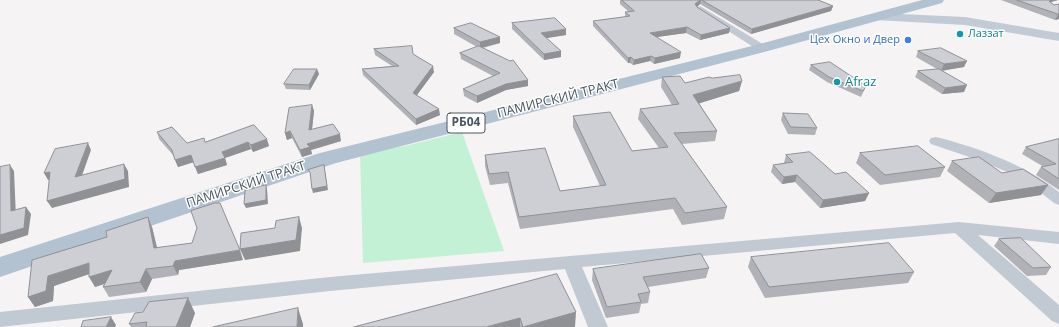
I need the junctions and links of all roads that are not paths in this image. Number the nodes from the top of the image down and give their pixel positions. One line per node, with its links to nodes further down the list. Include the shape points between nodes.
1 (931, 2): 3 (main road, ПАМИРСКИЙ ТРАКТ / РБ04); 4 (main road)
2 (700, 9): 6 (street)
3 (879, 17): 4 (main road); 6 (main road, ПАМИРСКИЙ ТРАКТ / РБ04)
4 (965, 21): 5 (main road)
5 (1059, 37)
6 (762, 48): 12 (main road, ПАМИРСКИЙ ТРАКТ / РБ04, via 328,158)
7 (936, 141): 8 (street, via 1016,170 1044,186)
8 (1059, 200)
9 (959, 227): 10 (street); 11 (street); 14 (street)
10 (1059, 238)
11 (571, 263): 13 (street, via 330,284); 17 (street)
12 (0, 267)
13 (153, 304): 15 (street); 16 (street)
14 (1059, 316)
15 (0, 320)
16 (144, 321)
17 (598, 327)

